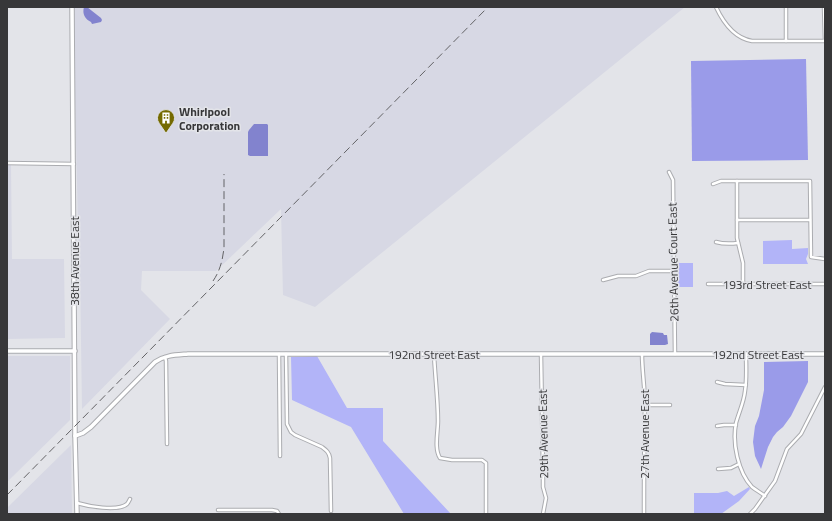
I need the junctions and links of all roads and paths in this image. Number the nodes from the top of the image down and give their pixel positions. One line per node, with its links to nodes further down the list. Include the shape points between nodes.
1 (72, 7): 8 (street, 38th Avenue East)
2 (716, 7): 5 (street, via 723,21 743,38 752,41)
3 (786, 7): 5 (street)
4 (824, 7): 6 (street)
5 (786, 41): 6 (street)
6 (825, 41)
7 (7, 163): 8 (street)
8 (74, 164): 23 (street, 38th Avenue East)
9 (669, 172): 17 (street, 26th Avenue Court East, via 673,180)
10 (737, 181): 11 (street); 12 (street); 13 (street, via 810,181)
11 (713, 184)
12 (737, 220): 13 (street); 15 (street)
13 (810, 220): 16 (street, via 811,257)
14 (716, 242): 15 (street)
15 (738, 243): 20 (street, via 744,262)
16 (825, 259)
17 (674, 271): 18 (street, via 649,271 636,276 618,276); 29 (street, 26th Avenue Court East)
18 (603, 280)
19 (708, 284): 20 (street, 193rd Street East)
20 (743, 284): 21 (street, 193rd Street East)
21 (825, 284)
22 (7, 351): 23 (street)
23 (75, 351): 40 (street, 38th Avenue East)
24 (279, 354): 25 (street, 192nd Street East); 32 (street, 192nd Street East, via 188,354); 42 (street)
25 (286, 354): 26 (street, 192nd Street East); 49 (street, via 287,424 295,435 326,449 328,453)
26 (434, 354): 27 (street, 192nd Street East); 52 (street, via 439,457 446,460 486,462)
27 (541, 354): 28 (street, 192nd Street East); 53 (street, 29th Avenue East, via 543,487 546,498)
28 (642, 354): 29 (street, 192nd Street East); 36 (street, 27th Avenue East)
29 (675, 354): 30 (street, 192nd Street East)
30 (746, 354): 31 (street, 192nd Street East); 34 (street)
31 (825, 354)
32 (165, 357): 40 (street, 192nd Street East, via 148,368 91,427); 41 (street)
33 (717, 382): 34 (street)
34 (746, 385): 38 (street)
35 (825, 387): 45 (street, via 801,434 787,449 775,481)
36 (645, 404): 37 (street); 54 (street, 27th Avenue East)
37 (670, 405)
38 (736, 425): 39 (street); 43 (street, via 735,441)
39 (717, 426)
40 (75, 436): 47 (street, 38th Avenue East)
41 (167, 444)
42 (280, 456)
43 (739, 464): 44 (street, via 731,468); 45 (street, via 747,480)
44 (718, 469)
45 (765, 496): 55 (street)
46 (130, 499): 47 (street, via 121,507 94,507)
47 (77, 503): 50 (street, 38th Avenue East)
48 (218, 510): 51 (street, via 272,510)
49 (330, 511)
50 (77, 514)
51 (279, 514)
52 (486, 514)
53 (543, 514)
54 (644, 514)
55 (750, 514)

